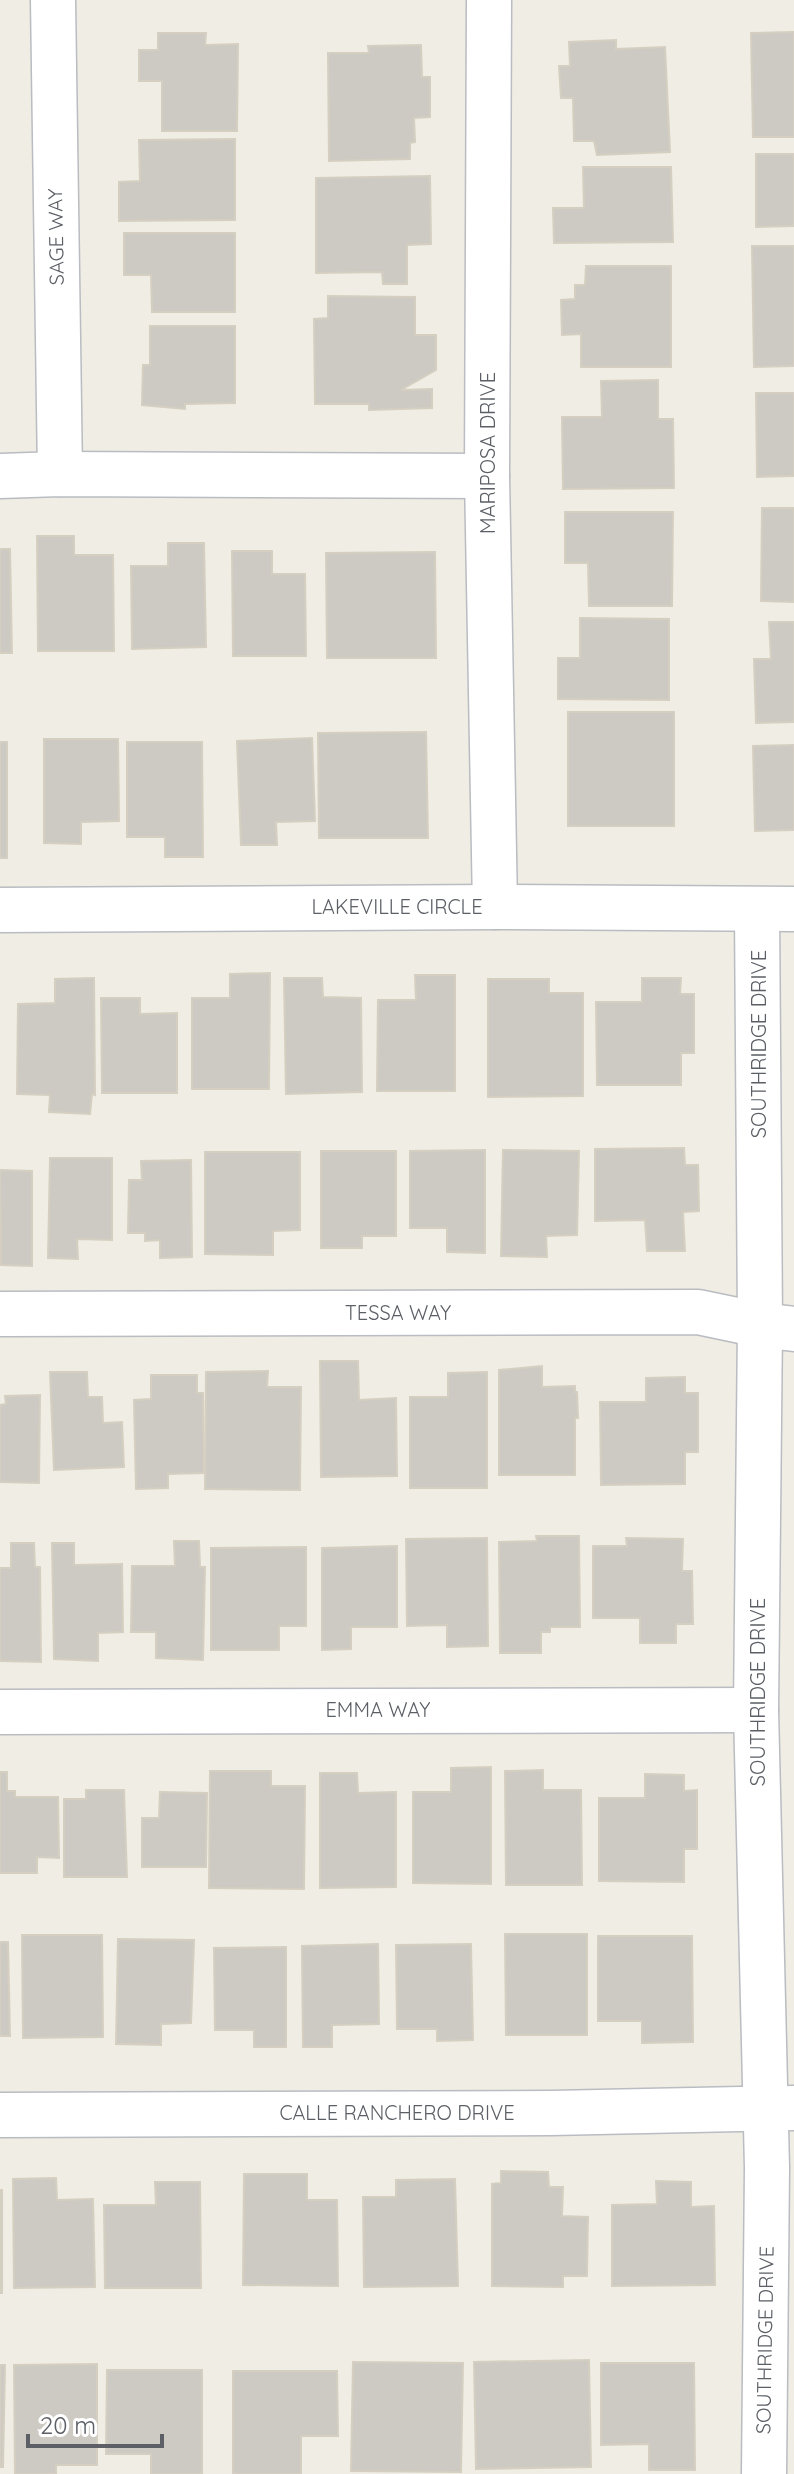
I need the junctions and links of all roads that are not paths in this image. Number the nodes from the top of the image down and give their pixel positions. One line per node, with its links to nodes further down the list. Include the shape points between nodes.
1 (53, 0): 3 (street, SAGE WAY)
2 (489, 0): 5 (street, MARIPOSA DRIVE)
3 (60, 474): 4 (street); 5 (street)
4 (0, 476)
5 (487, 476): 6 (street, MARIPOSA DRIVE)
6 (495, 907): 7 (street, LAKEVILLE CIRCLE); 8 (street, LAKEVILLE CIRCLE)
7 (0, 910)
8 (776, 910): 10 (street, SOUTHRIDGE DRIVE)
9 (0, 1314): 10 (street, TESSA WAY, via 698,1312)
10 (777, 1327): 11 (street, SOUTHRIDGE DRIVE)
11 (756, 1710): 12 (street, EMMA WAY); 13 (street, SOUTHRIDGE DRIVE)
12 (0, 1712)
13 (779, 2108): 14 (street, CALLE RANCHERO DRIVE); 15 (street, SOUTHRIDGE DRIVE, via 767,2168)
14 (0, 2115)
15 (764, 2474)

